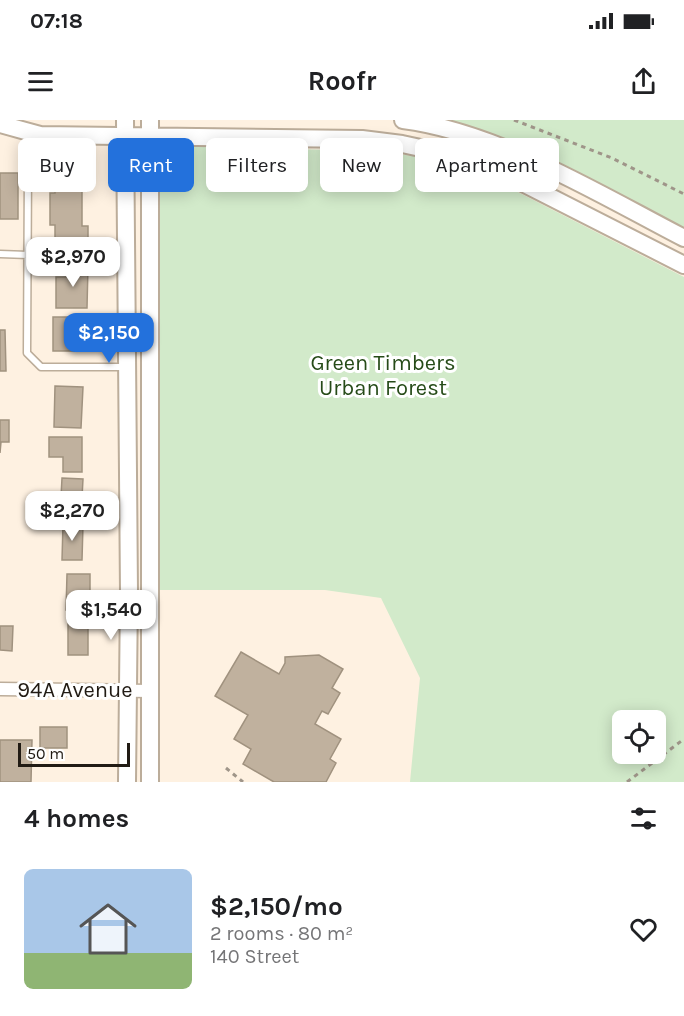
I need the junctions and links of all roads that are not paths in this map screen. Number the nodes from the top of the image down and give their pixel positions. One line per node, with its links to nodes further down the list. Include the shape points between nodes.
1 (403, 120): 6 (main road, via 502,148)
2 (0, 124): 3 (main road, via 40,135)
3 (125, 128): 4 (main road); 10 (main road)
4 (150, 128): 9 (main road, via 362,139 453,155 501,172); 13 (main road)
5 (28, 192): 8 (lane)
6 (684, 238)
7 (0, 254): 8 (lane)
8 (28, 255): 10 (lane, via 27,353 41,367)
9 (684, 265)
10 (126, 367): 12 (main road)
11 (0, 689): 12 (street, 94A Avenue)
12 (127, 691): 13 (street, 94A Avenue); 14 (main road)
13 (151, 691): 15 (main road)
14 (126, 782)
15 (150, 782)

